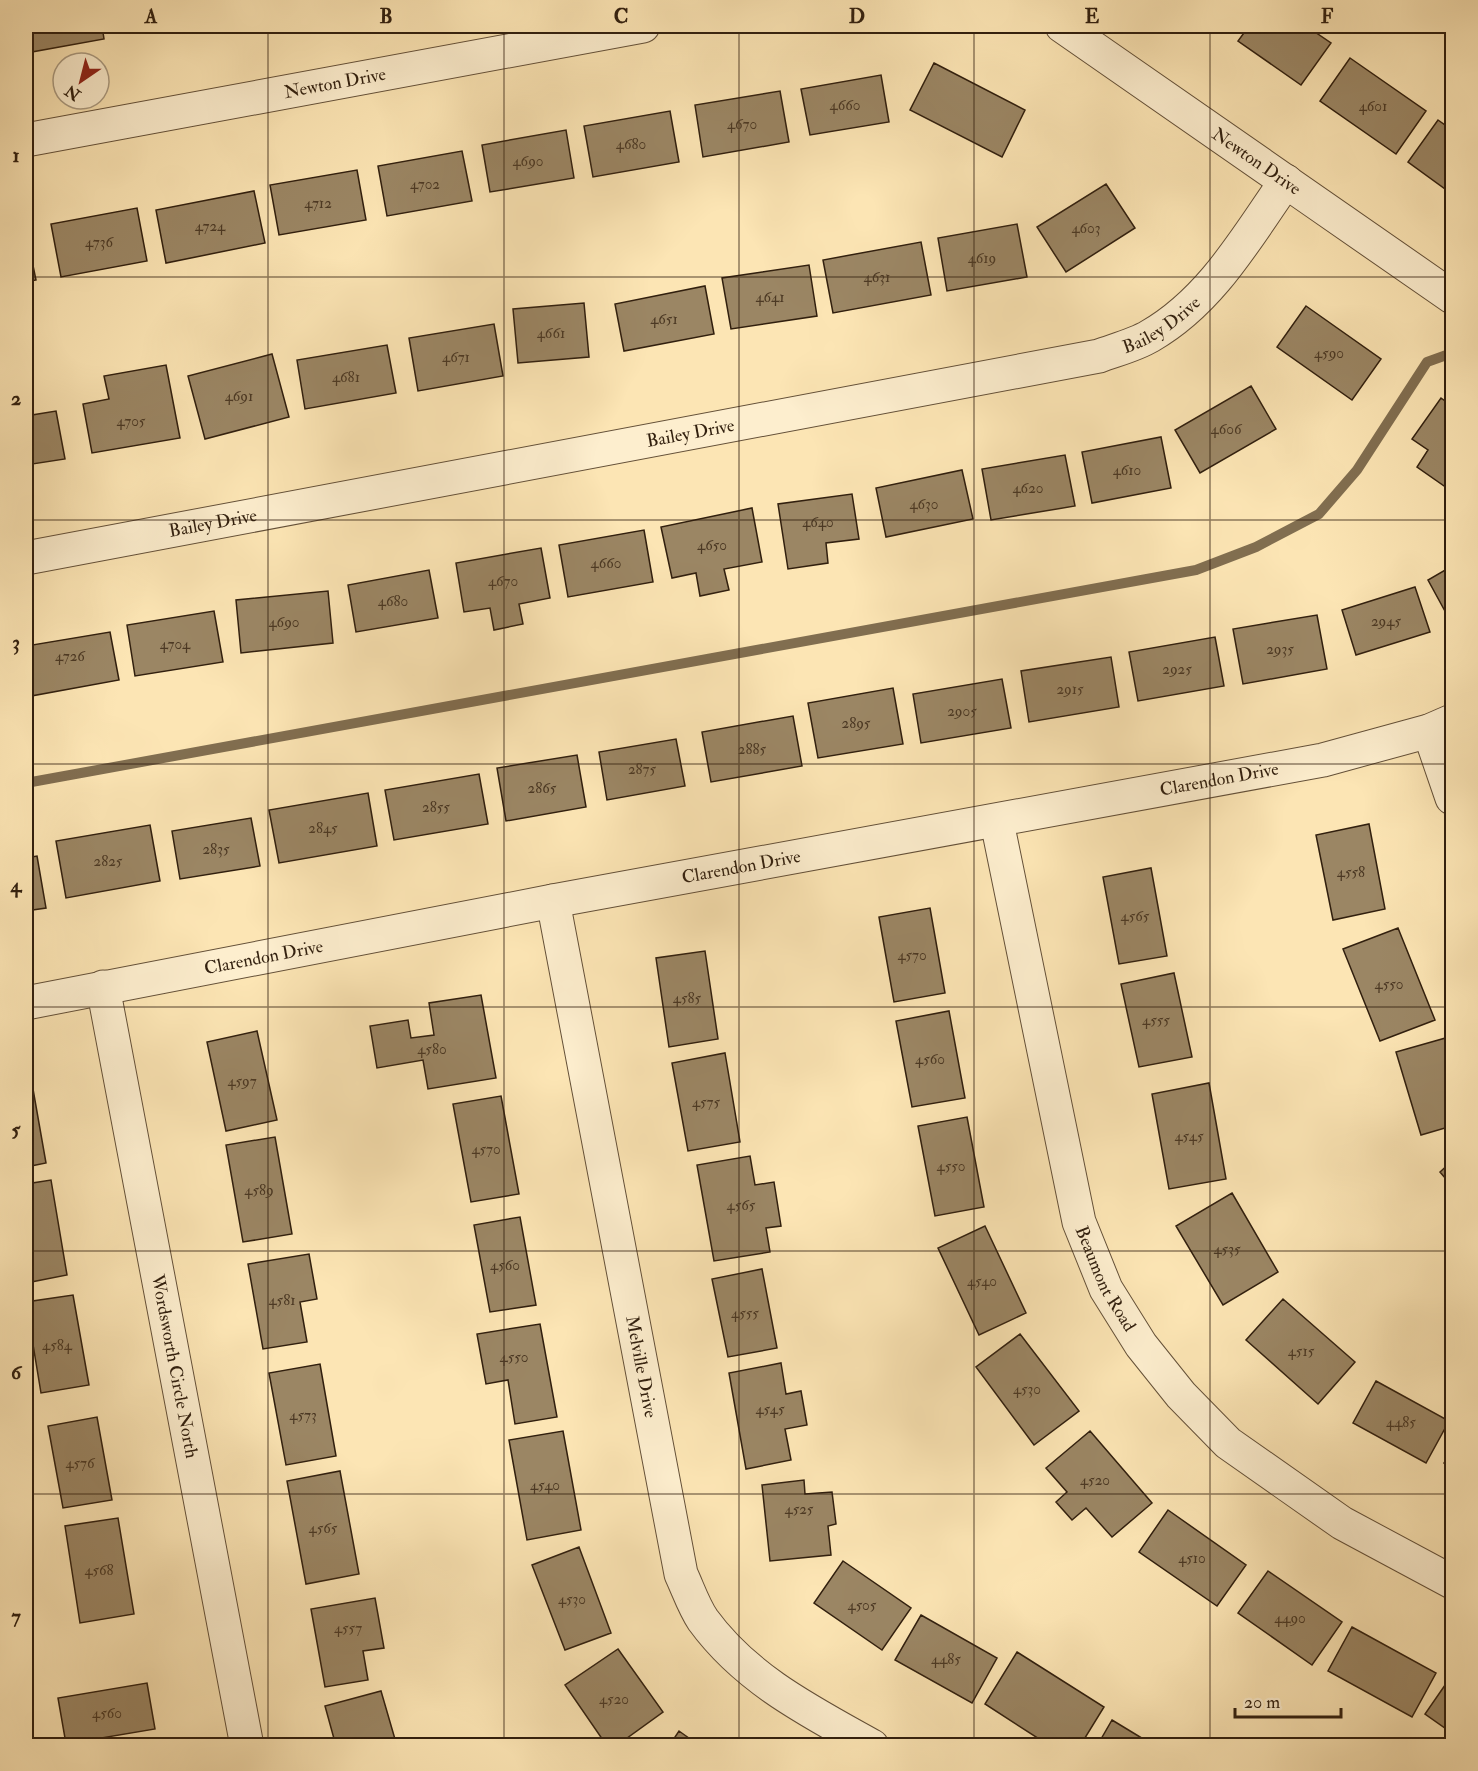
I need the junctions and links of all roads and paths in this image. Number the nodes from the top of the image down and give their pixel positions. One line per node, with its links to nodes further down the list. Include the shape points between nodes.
1 (643, 26): 3 (street, Newton Drive)
2 (1062, 26): 4 (street, Newton Drive)
3 (26, 140)
4 (1286, 182): 5 (street, Newton Drive); 6 (street, Bailey Drive, via 1214,283 1180,316 1149,337 1099,356)
5 (1452, 297)
6 (26, 558)
7 (1441, 726): 8 (street); 9 (street, Clarendon Drive, via 1323,760)
8 (1452, 798)
9 (997, 822): 10 (street, Clarendon Drive); 13 (street, Beaumont Road, via 1079,1222 1106,1289 1141,1346 1228,1443 1342,1523)
10 (553, 902): 11 (street, Clarendon Drive); 15 (street, Melville Drive, via 681,1574 702,1619 764,1683)
11 (103, 987): 12 (street, Clarendon Drive); 14 (street, Wordsworth Circle North)
12 (26, 1002)
13 (1452, 1582)
14 (247, 1746)
15 (872, 1746)

